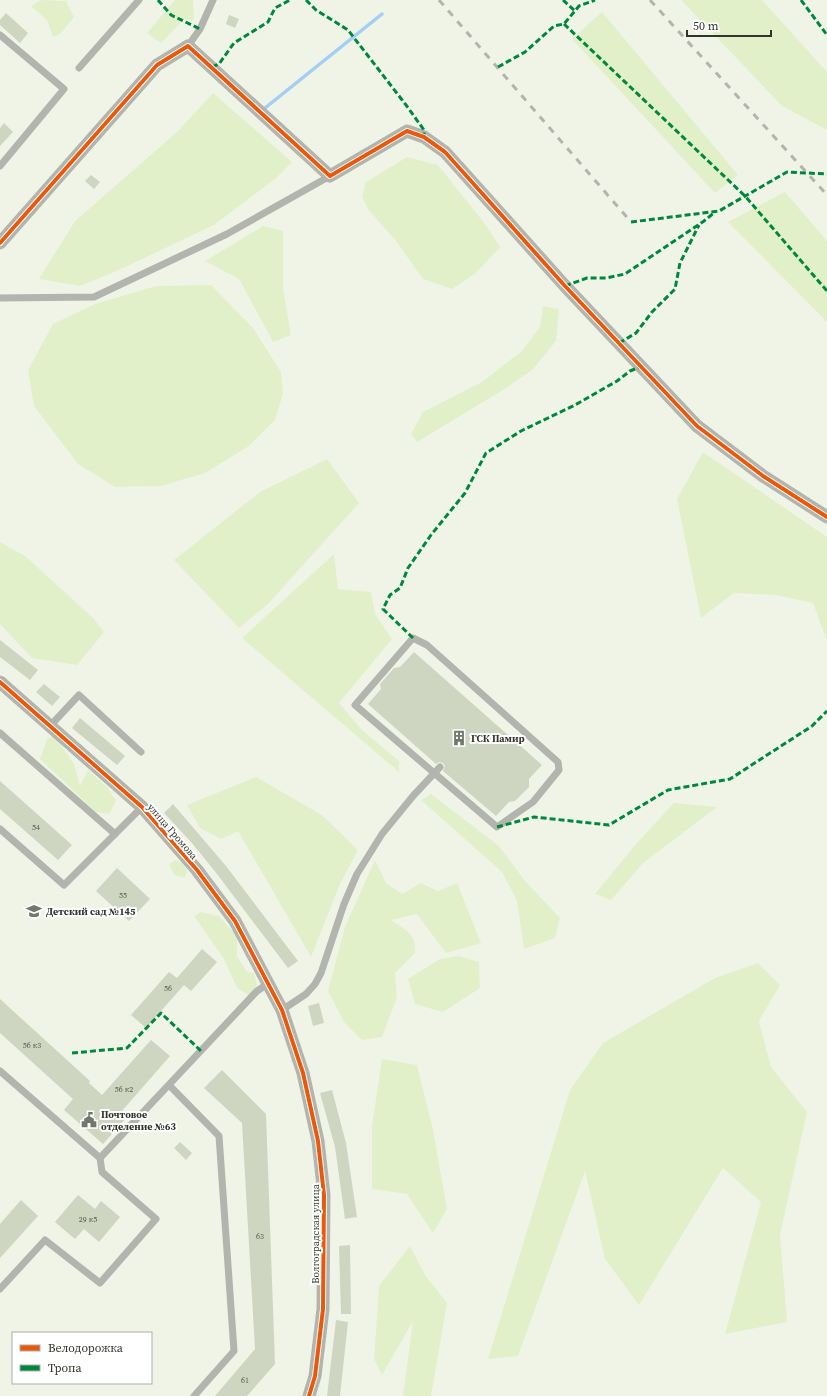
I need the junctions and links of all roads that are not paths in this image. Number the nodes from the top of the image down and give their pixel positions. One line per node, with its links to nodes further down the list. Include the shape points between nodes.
1 (139, 0): 5 (lane)
2 (213, 0): 4 (lane, via 200,29)
3 (0, 35): 6 (lane, via 64,88)
4 (188, 46): 7 (street); 8 (street, via 156,65)
5 (79, 68)
6 (0, 166)
7 (330, 176): 9 (lane, via 227,234 94,297); 10 (street, via 407,131 424,136 445,152 565,286 697,426 764,476)
8 (0, 243)
9 (0, 298)
10 (827, 517)
11 (0, 682): 12 (street, улица Громова)
12 (50, 726): 14 (lane, via 79,696); 16 (street, улица Громова)
13 (0, 733): 18 (lane)
14 (141, 752)
15 (437, 770): 15 (lane, via 355,705 413,638 427,645 558,762 559,770 533,802 498,827); 20 (lane, via 382,834 357,874 344,904 322,974 306,994)
16 (142, 807): 18 (lane); 19 (street, улица Громова, via 197,870 235,921)
17 (0, 829): 18 (lane, via 64,885)
18 (115, 834)
19 (269, 983): 20 (street, Волгоградская улица); 22 (lane, via 257,991)
20 (282, 1010): 26 (street, Волгоградская улица, via 303,1073 318,1141 324,1195 323,1309 315,1376)
21 (0, 1071): 23 (lane)
22 (169, 1085): 23 (lane); 25 (lane, via 219,1136 234,1351)
23 (100, 1158): 24 (lane, via 102,1172 156,1219 100,1283 45,1240)
24 (0, 1289)
25 (194, 1396)
26 (309, 1396)

